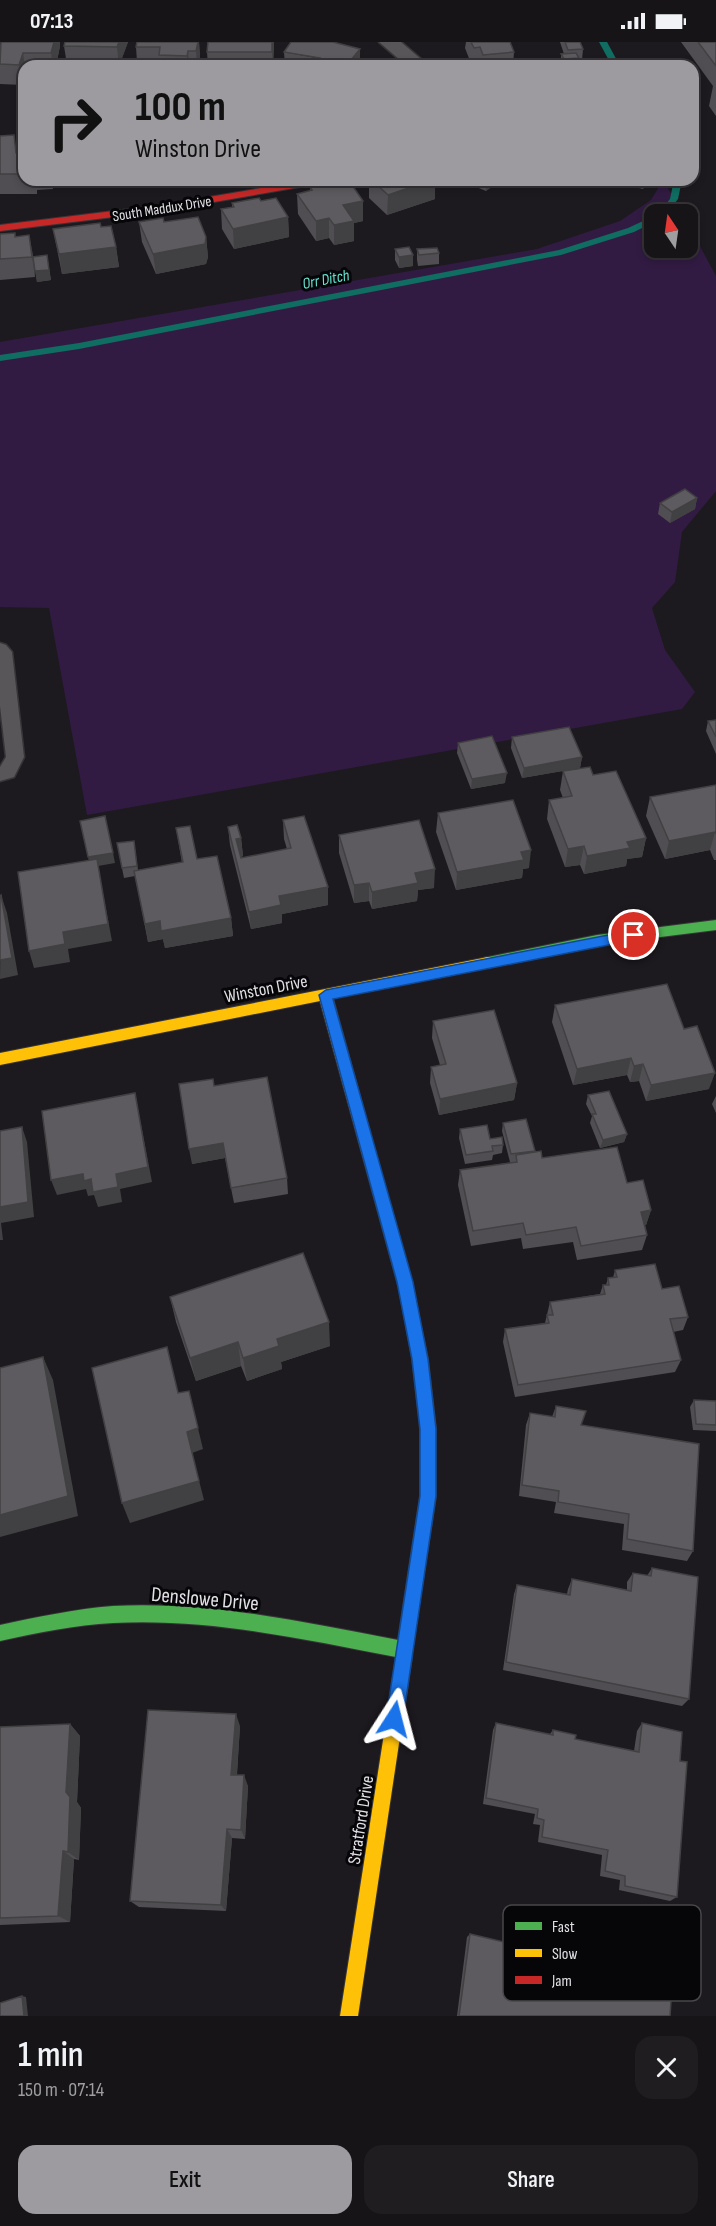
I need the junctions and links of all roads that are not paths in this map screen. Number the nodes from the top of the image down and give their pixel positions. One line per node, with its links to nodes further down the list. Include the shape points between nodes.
1 (388, 42): 2 (street)
2 (411, 60)
3 (292, 186): 4 (street, South Maddux Drive, via 206,203)
4 (0, 228)
5 (0, 649): 6 (lane, via 15,758 7,772)
6 (0, 774)
7 (716, 925): 8 (street, Winston Drive, via 597,940)
8 (326, 995): 9 (street, Winston Drive); 11 (street, Stratford Drive, via 405,1282 420,1359 428,1429 428,1496)
9 (0, 1059)
10 (0, 1633): 11 (street, Denslowe Drive, via 91,1617 145,1614 260,1624)
11 (405, 1650): 12 (street, Stratford Drive)
12 (349, 2016)

